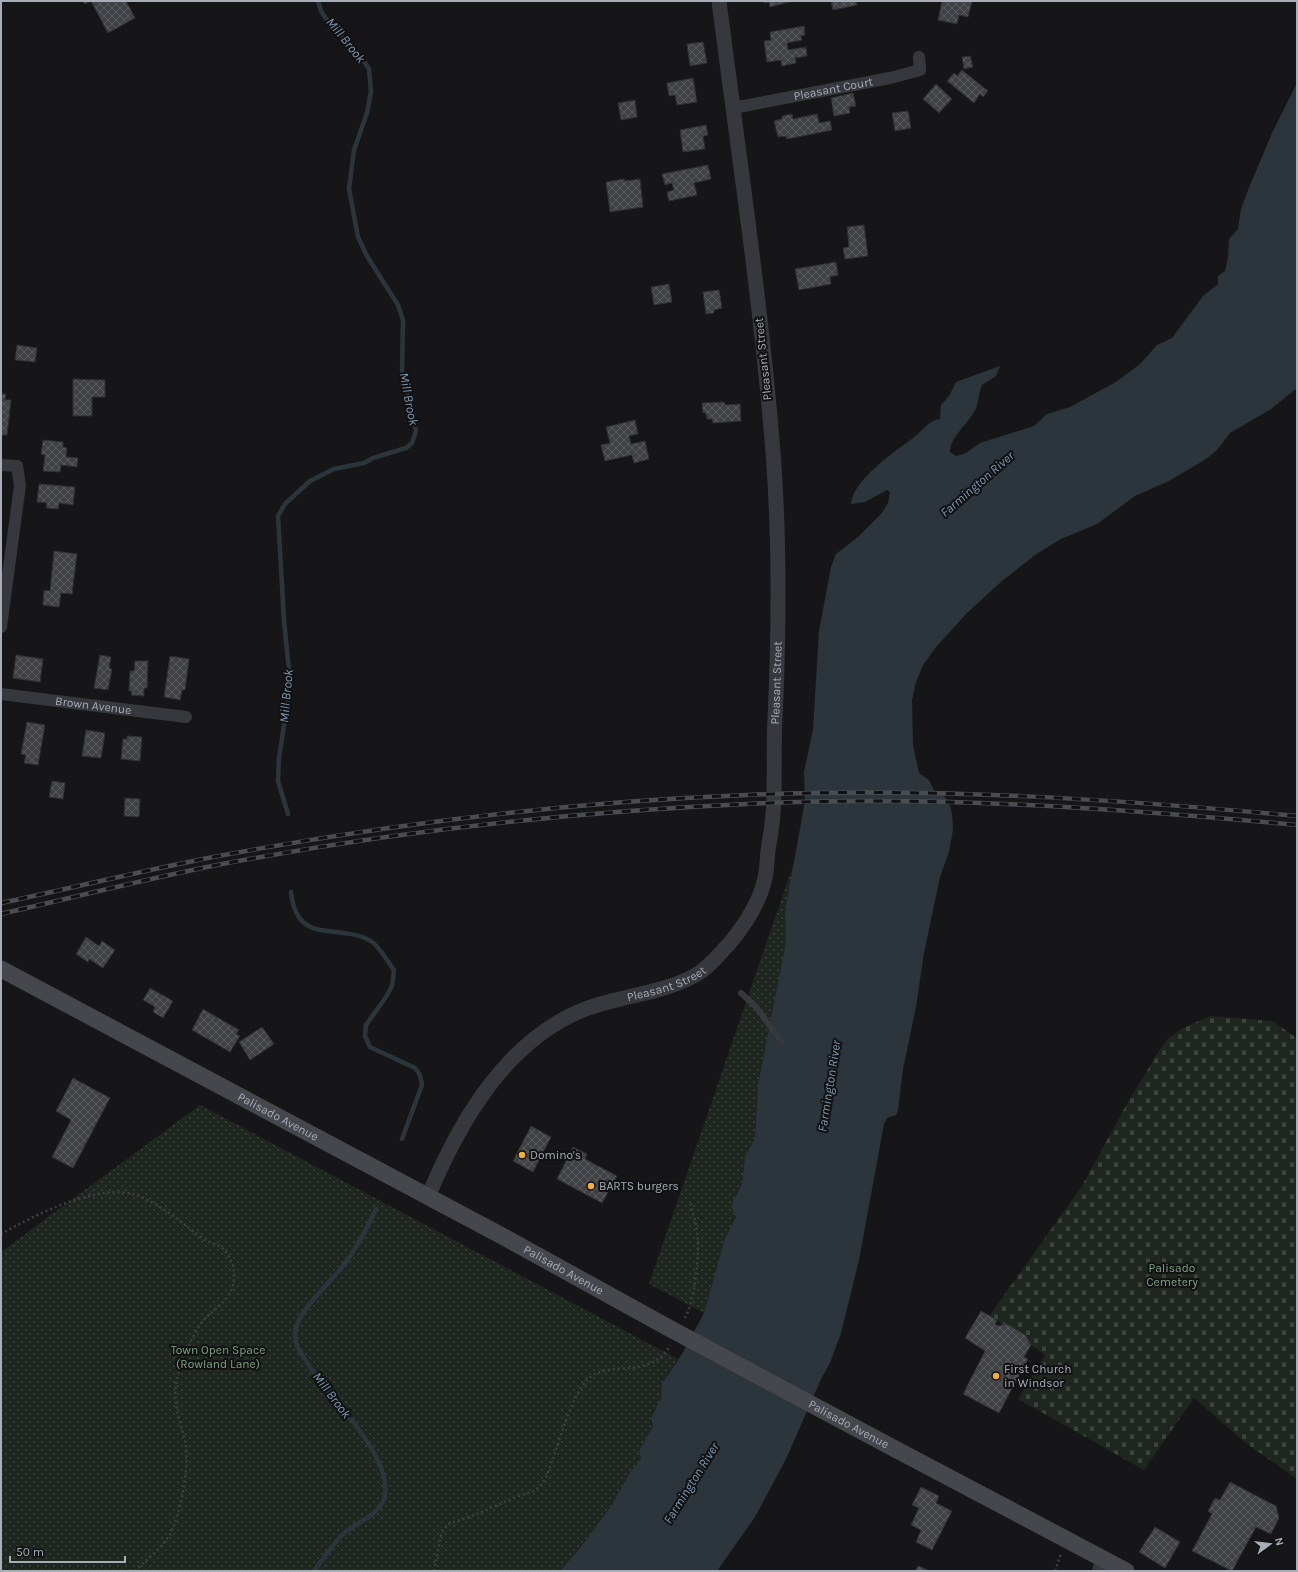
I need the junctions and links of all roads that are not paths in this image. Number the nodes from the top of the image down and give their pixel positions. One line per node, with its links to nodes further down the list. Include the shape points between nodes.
1 (718, 1): 3 (street, Pleasant Street)
2 (919, 57): 3 (street, Pleasant Court, via 920,70)
3 (733, 108): 11 (street, Pleasant Street, via 773,454 777,671 773,821 765,880 748,918 730,942 701,972 676,983 585,1009 543,1032 527,1046 500,1072 480,1099 454,1142)
4 (1, 465): 5 (street, via 17,466 20,485)
5 (1, 627)
6 (1, 694): 7 (street, Brown Avenue)
7 (186, 717)
8 (1, 969): 11 (main road, Palisado Avenue)
9 (741, 993): 10 (lane, via 756,1007)
10 (781, 1041)
11 (428, 1197): 12 (main road, Palisado Avenue, bridge, via 670,1333 897,1450)
12 (1100, 1564): 13 (main road, Palisado Avenue)
13 (1126, 1571)

